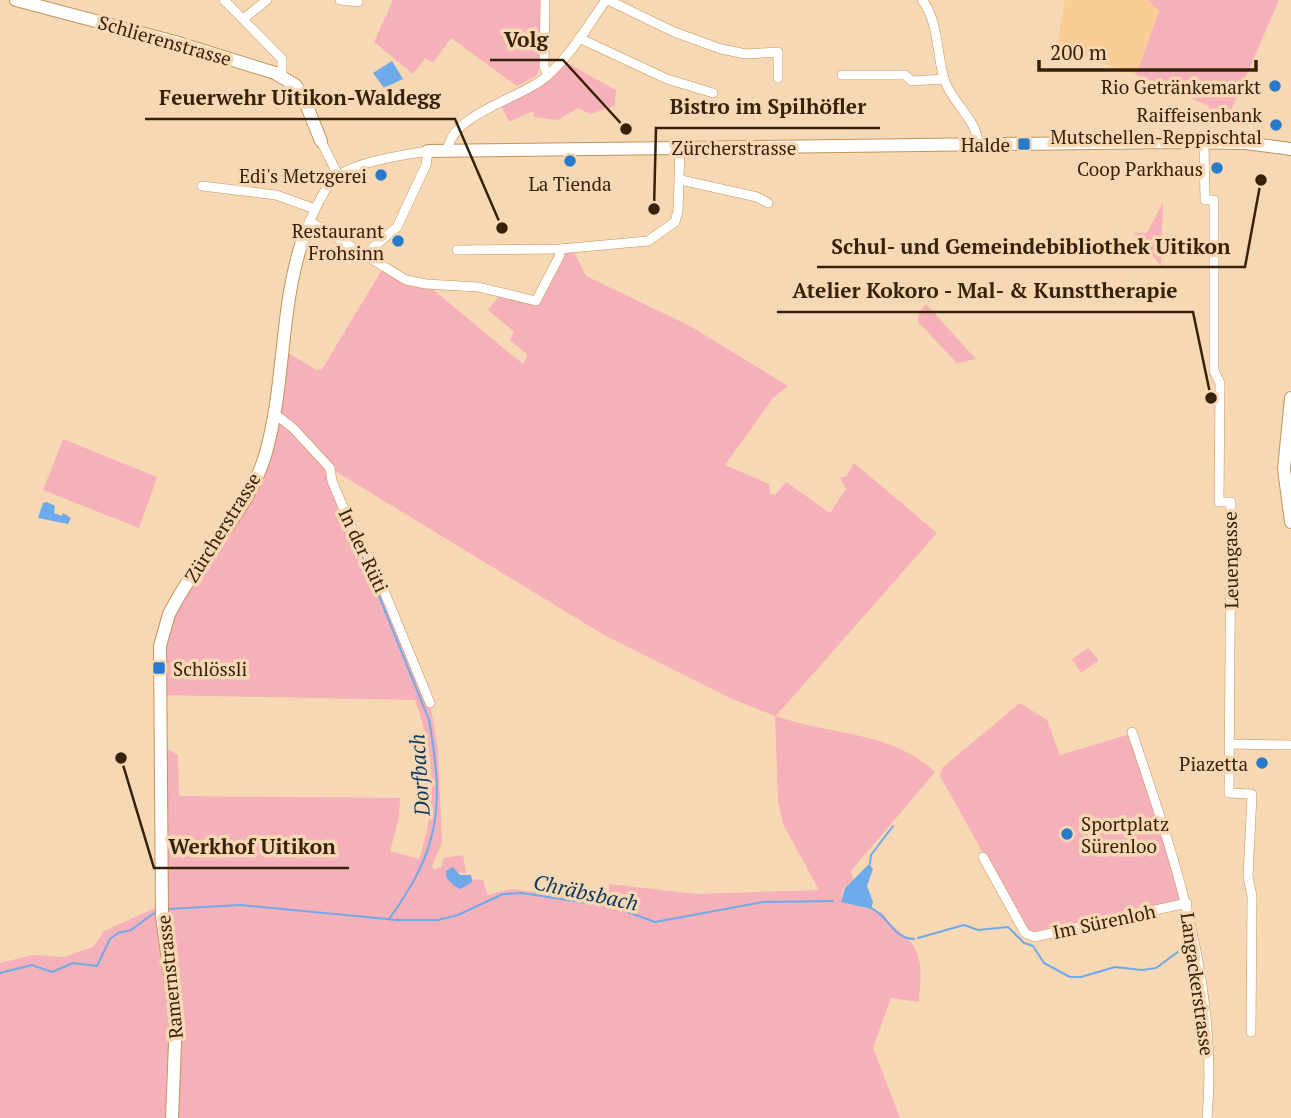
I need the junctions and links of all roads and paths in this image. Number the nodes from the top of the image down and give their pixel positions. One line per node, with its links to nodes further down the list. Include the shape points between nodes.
1 (16, 0): 13 (street, Schlierenstrasse, via 175,42)
2 (225, 0): 9 (street)
3 (267, 0): 9 (street)
4 (340, 0): 8 (street)
5 (545, 0): 11 (street, via 544,67)
6 (607, 0): 10 (street); 14 (street, via 720,49 746,54 778,52)
7 (926, 1): 15 (street)
8 (358, 2)
9 (243, 19): 13 (street, via 282,59)
10 (579, 38): 11 (street); 16 (street, via 667,79)
11 (548, 74): 21 (street, via 480,112 450,139)
12 (842, 75): 15 (street)
13 (282, 77): 17 (street, Schlierenstrasse, via 295,85 308,104)
14 (778, 78)
15 (944, 79): 19 (street, via 951,97 976,128)
16 (713, 93)
17 (321, 141): 24 (street, Schlierenstrasse)
18 (1204, 143): 19 (street, Zürcherstrasse); 22 (street, Zürcherstrasse); 39 (street, Leuengasse, via 1205,200 1214,200 1219,502 1231,502)
19 (978, 145): 20 (street, Zürcherstrasse)
20 (680, 148): 21 (street, Zürcherstrasse); 25 (street)
21 (449, 149): 23 (street, Zürcherstrasse)
22 (1291, 149)
23 (428, 151): 24 (street, Zürcherstrasse, via 388,158); 33 (street, via 397,227)
24 (338, 175): 28 (street, Zürcherstrasse)
25 (681, 180): 27 (street); 31 (street, via 674,222 658,236 648,241)
26 (202, 186): 28 (street, via 276,195)
27 (768, 203)
28 (315, 209): 29 (street, Zürcherstrasse)
29 (309, 221): 30 (street, Zürcherstrasse); 33 (street)
30 (304, 236): 35 (street, Zürcherstrasse, via 289,290)
31 (560, 249): 32 (street); 33 (street, via 536,301 478,287 406,280)
32 (457, 250)
33 (364, 255)
34 (1291, 397): 36 (street, via 1284,468)
35 (273, 417): 37 (street, In der Rüti, via 293,428 330,468); 42 (street, Zürcherstrasse, via 254,481 184,586 164,629 159,654)
36 (1291, 522)
37 (430, 703)
38 (1132, 732): 43 (street, Langackerstrasse)
39 (1229, 744): 40 (street); 44 (street, Leuengasse, via 1229,793 1252,794 1248,877 1252,896)
40 (1291, 745)
41 (983, 857): 43 (street, Im Sürenloh, via 1025,933 1034,937)
42 (162, 879): 45 (street, Ramernstrasse, via 163,927 176,1019)
43 (1187, 903): 46 (street, Langackerstrasse, via 1208,1032)
44 (1251, 1032)
45 (172, 1118)
46 (1207, 1118)

